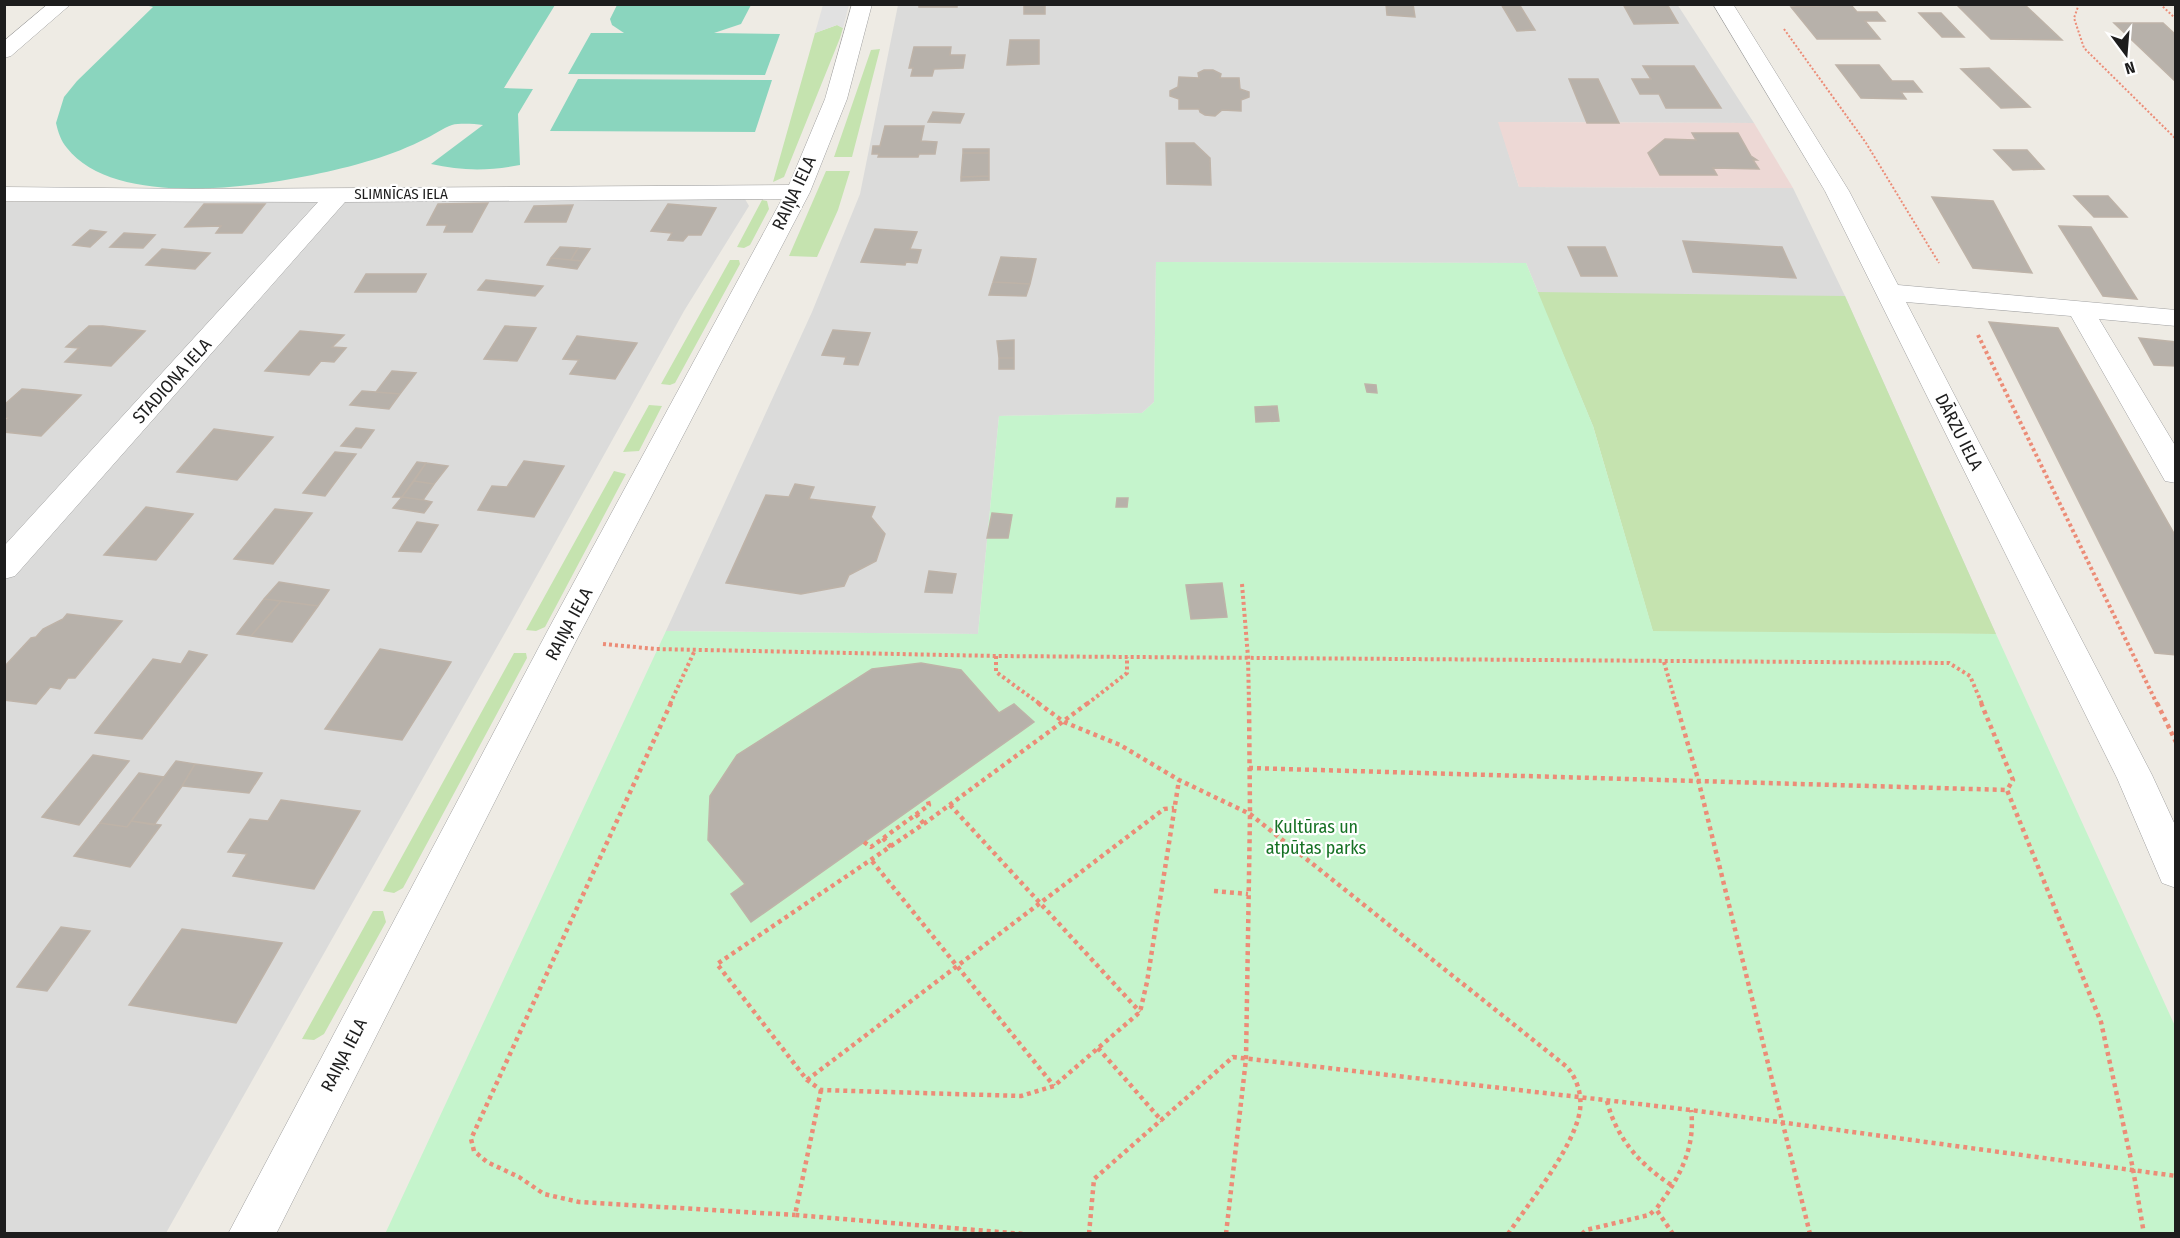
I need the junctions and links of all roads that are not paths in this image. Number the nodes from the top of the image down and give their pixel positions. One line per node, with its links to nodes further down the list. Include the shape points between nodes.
1 (61, 4): 4 (street)
2 (862, 4): 5 (street, RAIŅA IELA, via 836,99)
3 (1723, 4): 8 (street, DĀRZU IELA, via 1837,190)
4 (4, 52)
5 (798, 192): 7 (street, SLIMNĪCAS IELA); 14 (street, RAIŅA IELA)
6 (4, 194): 7 (street, SLIMNĪCAS IELA)
7 (339, 194): 12 (street, STADIONA IELA)
8 (1888, 292): 9 (street); 13 (street, DĀRZU IELA, via 2134,775)
9 (2080, 309): 10 (street); 11 (street)
10 (2175, 318)
11 (2175, 473)
12 (4, 567)
13 (2175, 871)
14 (251, 1233)

